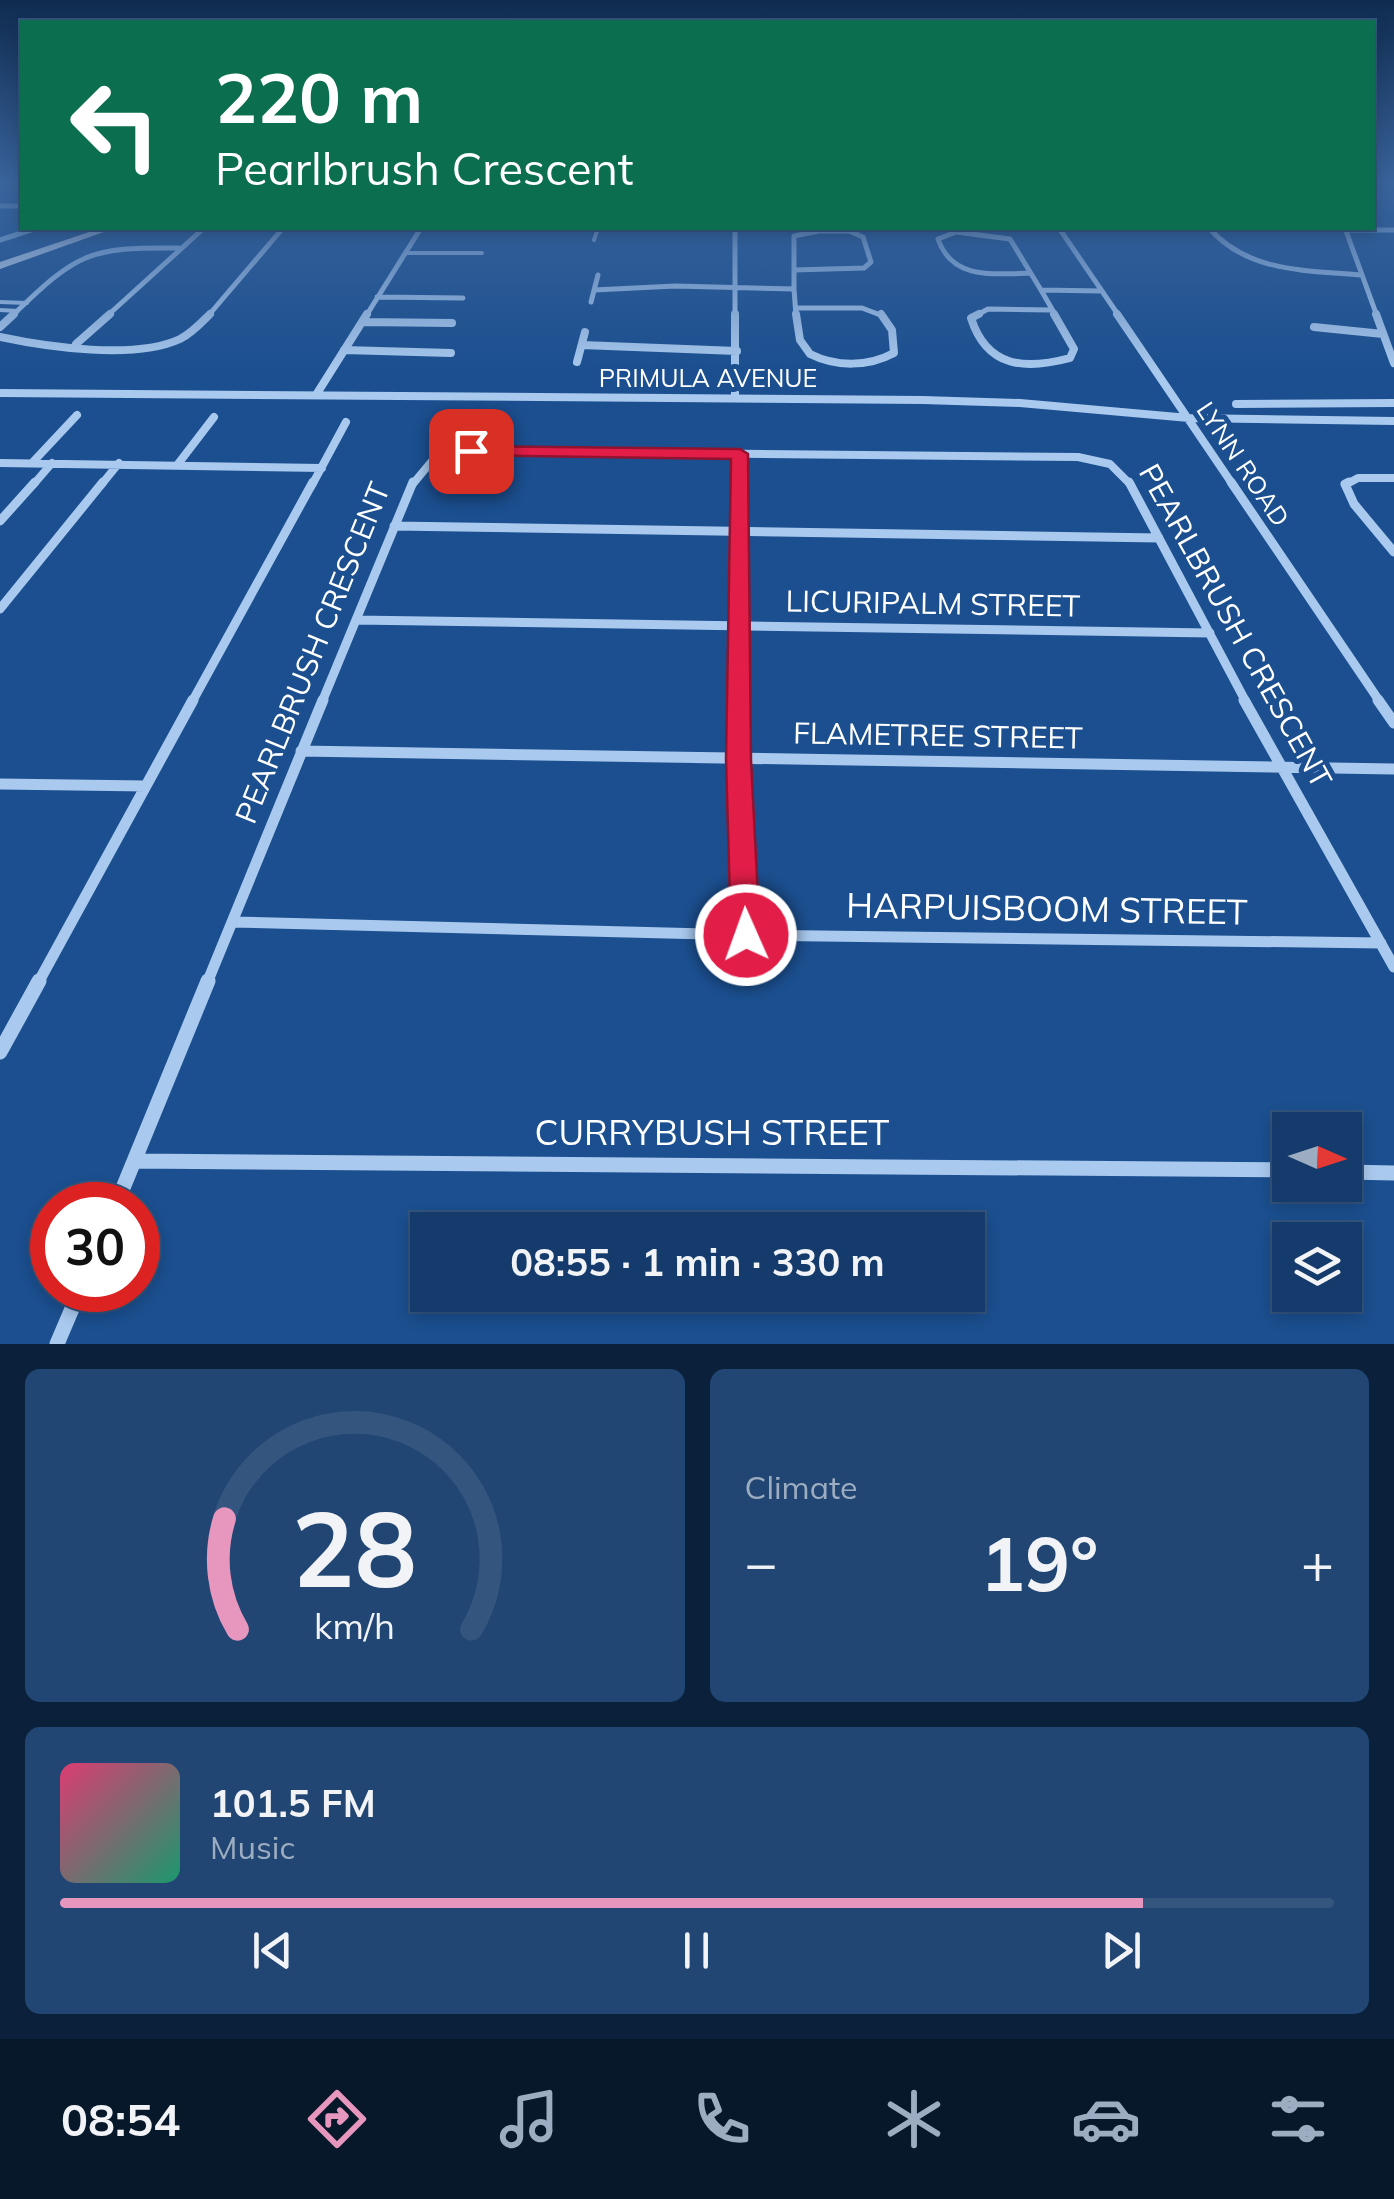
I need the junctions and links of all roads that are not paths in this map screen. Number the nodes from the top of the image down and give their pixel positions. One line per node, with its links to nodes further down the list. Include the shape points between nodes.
1 (56, 247): 15 (street)
2 (266, 247): 41 (street, via 180,340)
3 (409, 247): 13 (street)
4 (736, 247): 20 (street)
5 (792, 247): 16 (street)
6 (869, 247): 16 (street, via 871,262 864,268)
7 (941, 247): 17 (street, via 956,268)
8 (1016, 247): 17 (street)
9 (1071, 247): 24 (street, LYNN ROAD)
10 (1223, 247): 19 (street, via 1242,258)
11 (1352, 247): 19 (street)
12 (179, 248): 28 (street, via 94,252); 41 (street)
13 (405, 253): 14 (lane); 25 (street)
14 (482, 254)
15 (0, 266)
16 (793, 270): 21 (street)
17 (1030, 273): 23 (street)
18 (598, 275): 22 (street)
19 (1362, 275): 39 (street)
20 (736, 288): 21 (street); 22 (street); 44 (street)
21 (794, 289): 30 (street)
22 (594, 290): 29 (street)
23 (1041, 290): 24 (street); 32 (street)
24 (1101, 291): 55 (street, LYNN ROAD)
25 (377, 297): 26 (street); 34 (street)
26 (463, 298)
27 (0, 302): 28 (lane)
28 (27, 302): 33 (street)
29 (590, 302)
30 (798, 308): 30 (street, via 800,340 814,356 867,362 894,353 890,322 876,312)
31 (0, 310): 33 (lane)
32 (1052, 310): 32 (street, via 1074,348 1067,359 997,358 983,350 971,318 988,309)
33 (18, 311): 36 (street)
34 (362, 322): 35 (street); 43 (street)
35 (452, 323)
36 (0, 327)
37 (1314, 327): 39 (street)
38 (585, 332): 42 (street)
39 (1383, 334): 47 (street)
40 (0, 337): 41 (street)
41 (76, 344)
42 (582, 346): 44 (street); 46 (street)
43 (344, 350): 45 (street); 49 (street)
44 (737, 351): 50 (street)
45 (451, 353)
46 (577, 362)
47 (1394, 363)
48 (0, 391): 49 (street, PRIMULA AVENUE)
49 (316, 395): 50 (street, PRIMULA AVENUE)
50 (735, 398): 55 (street, PRIMULA AVENUE, via 984,402)
51 (1394, 403): 52 (street)
52 (1236, 404)
53 (77, 414): 60 (street)
54 (214, 417): 63 (street)
55 (1189, 418): 56 (street, PRIMULA AVENUE); 76 (street, LYNN ROAD)
56 (1394, 421)
57 (346, 422): 64 (street)
58 (740, 454): 67 (street, PEARLBRUSH CRESCENT, via 444,454 414,478); 68 (street); 69 (street, PEARLBRUSH CRESCENT, via 1092,459 1123,473)
59 (0, 462): 60 (street)
60 (32, 463): 61 (street)
61 (52, 463): 62 (street); 66 (street)
62 (119, 463): 63 (street); 71 (street)
63 (178, 464): 64 (street)
64 (322, 468): 82 (street)
65 (1394, 478): 70 (street, via 1345,484)
66 (0, 521)
67 (394, 526): 68 (street); 73 (street, PEARLBRUSH CRESCENT)
68 (737, 530): 69 (street); 74 (street)
69 (1159, 538): 75 (street, PEARLBRUSH CRESCENT)
70 (1394, 552)
71 (4, 598): 72 (street)
72 (0, 609)
73 (356, 620): 74 (street, LICURIPALM STREET); 77 (street, PEARLBRUSH CRESCENT)
74 (739, 627): 75 (street, LICURIPALM STREET); 78 (street)
75 (1210, 632): 79 (street, PEARLBRUSH CRESCENT)
76 (1394, 723)
77 (302, 751): 78 (street, FLAMETREE STREET); 83 (street, PEARLBRUSH CRESCENT)
78 (738, 760): 79 (street, FLAMETREE STREET); 84 (street)
79 (1278, 765): 80 (street, FLAMETREE STREET); 85 (street, PEARLBRUSH CRESCENT)
80 (1394, 769)
81 (0, 784): 82 (street)
82 (146, 786): 87 (street)
83 (232, 922): 84 (street, HARPUISBOOM STREET); 88 (street, PEARLBRUSH CRESCENT)
84 (746, 935): 85 (street, HARPUISBOOM STREET)
85 (1381, 943): 86 (street, PEARLBRUSH CRESCENT)
86 (1394, 967)
87 (0, 1052)
88 (134, 1161): 89 (street, CURRYBUSH STREET); 92 (street, PEARLBRUSH CRESCENT)
89 (1272, 1170)
90 (1362, 1172): 91 (street)
91 (1394, 1173)
92 (125, 1182)
93 (71, 1312): 94 (street)
94 (57, 1344)

